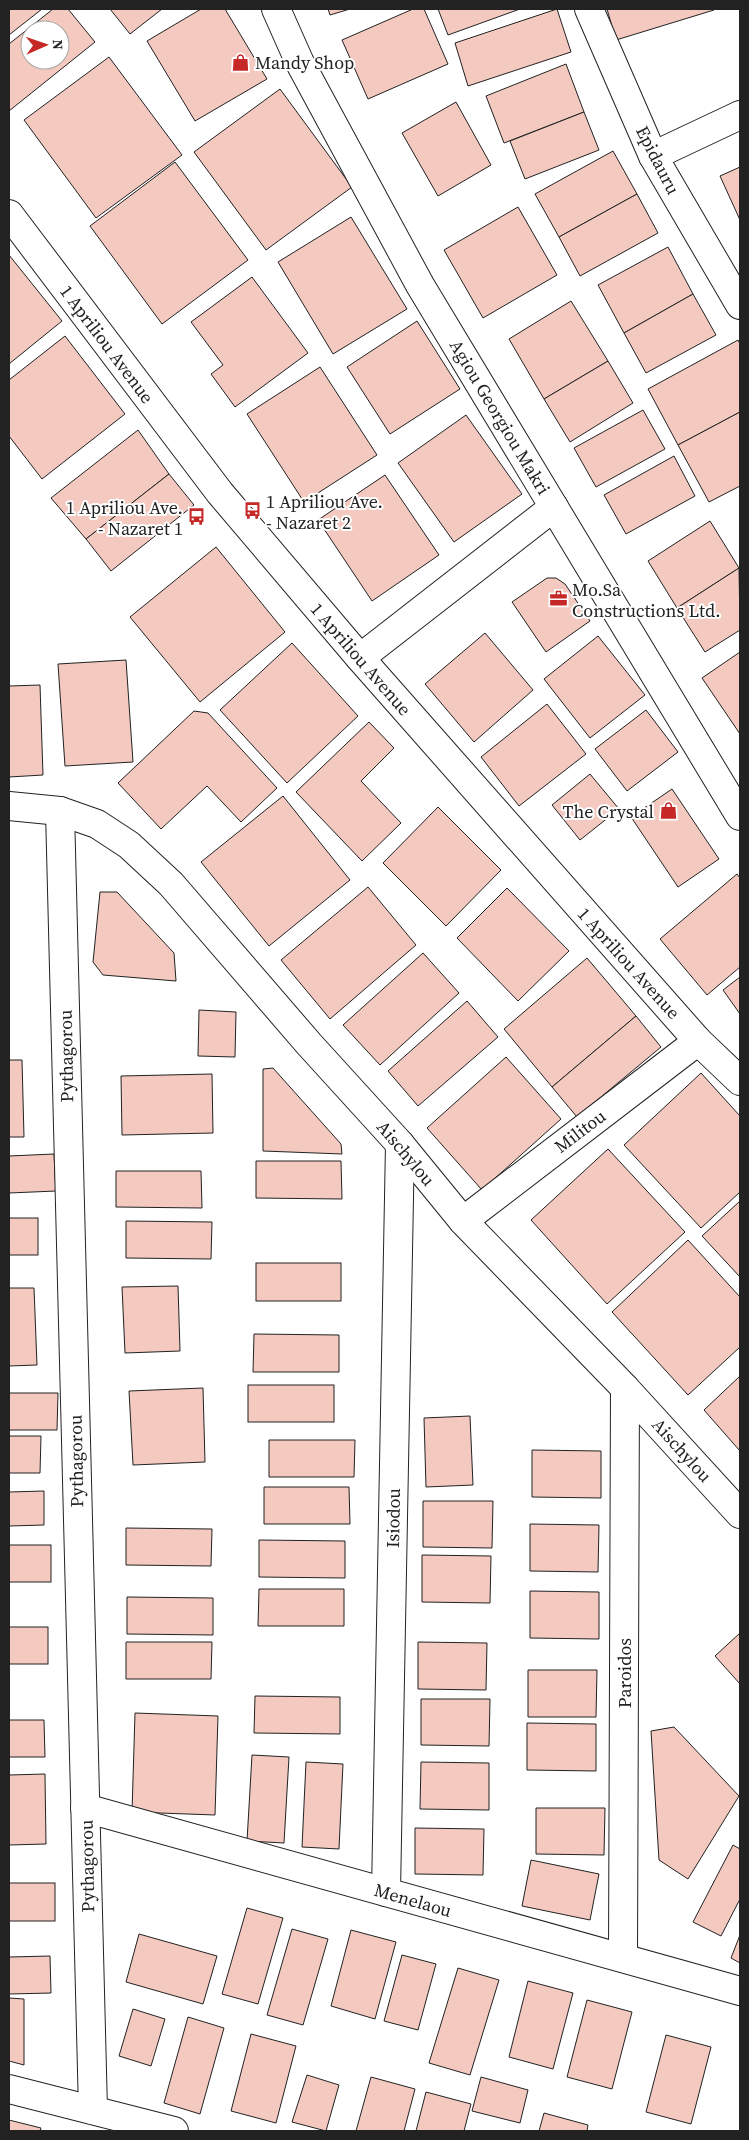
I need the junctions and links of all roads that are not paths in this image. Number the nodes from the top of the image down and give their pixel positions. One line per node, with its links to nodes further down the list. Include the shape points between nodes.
1 (276, 9): 7 (street, Agiou Georgiou Makri, via 300,63 420,285)
2 (589, 9): 4 (street, Epidauru)
3 (740, 115): 4 (street)
4 (653, 156): 6 (street, Epidauru)
5 (9, 214): 8 (street, 1 Apriliou Avenue, via 220,493)
6 (740, 305)
7 (554, 508): 8 (street); 11 (street, Agiou Georgiou Makri)
8 (360, 658): 12 (street, 1 Apriliou Avenue)
9 (9, 806): 10 (street, Aischylou)
10 (60, 811): 14 (street, Aischylou, via 97,824 129,845 171,884); 18 (street, Pythagorou)
11 (739, 813)
12 (698, 1041): 13 (street, 1 Apriliou Avenue); 15 (street, Militou)
13 (740, 1081)
14 (400, 1144): 15 (street, Aischylou); 19 (street, Isiodou)
15 (462, 1221): 16 (street, Aischylou)
16 (625, 1388): 17 (street, Aischylou); 20 (street, Paroidos)
17 (740, 1514)
18 (85, 1808): 19 (street, Menelaou); 23 (street, Pythagorou)
19 (386, 1892): 20 (street, Menelaou)
20 (623, 1958): 21 (street, Menelaou)
21 (740, 1991)
22 (9, 2089): 23 (street)
23 (93, 2110): 24 (street)
24 (174, 2131)

